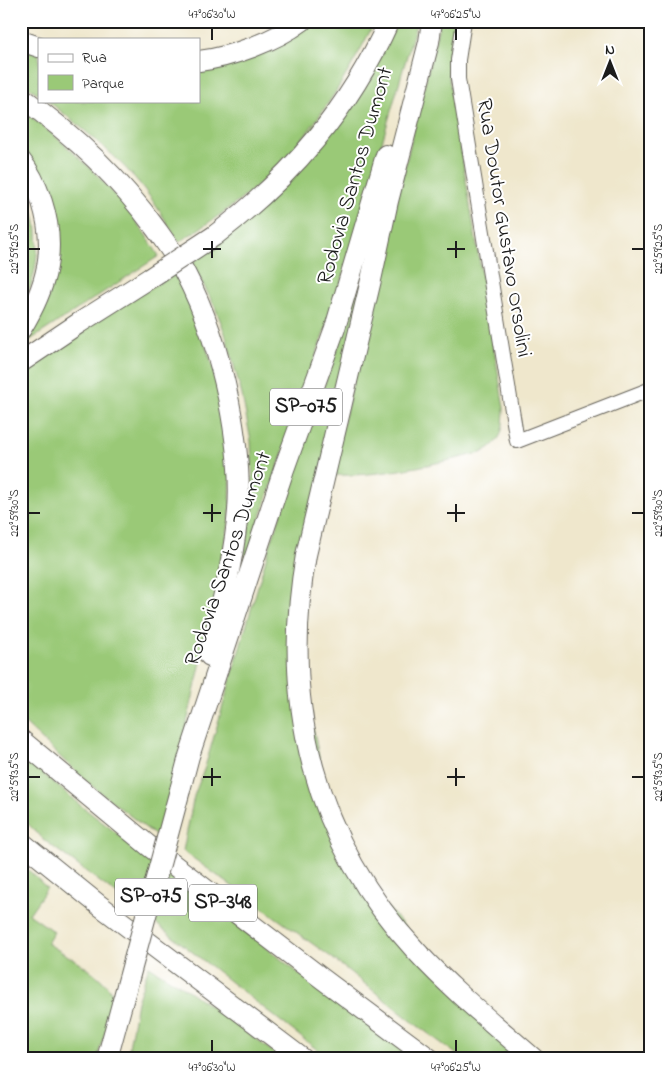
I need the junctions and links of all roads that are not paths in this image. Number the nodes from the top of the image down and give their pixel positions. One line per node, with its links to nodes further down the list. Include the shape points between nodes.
1 (302, 21): 8 (highway, via 268,40)
2 (390, 21): 12 (highway, Rodovia Santos Dumont, bridge, via 362,76 345,101 270,190 214,236)
3 (426, 21): 15 (highway, Rodovia Santos Dumont / SP-075, via 344,300)
4 (432, 21): 20 (highway, via 306,555 296,639 299,697 309,754 326,809 371,894 390,921 450,986)
5 (464, 21): 13 (street, Rua Doutor Gustavo Orsolini, via 458,79 517,441)
6 (21, 41): 7 (highway)
7 (38, 46)
8 (200, 62)
9 (21, 97): 15 (highway, via 88,151 141,208 184,271 198,300 224,375 239,465 238,511 230,564)
10 (21, 161): 11 (highway, via 39,192 50,237 46,276)
11 (21, 329)
12 (21, 362)
13 (651, 389)
14 (21, 740): 19 (highway, SP-348, via 149,846)
15 (189, 756): 17 (highway, Rodovia Santos Dumont / SP-075, bridge)
16 (21, 842): 18 (highway)
17 (107, 1059)
18 (303, 1059)
19 (430, 1059)
20 (534, 1059)

